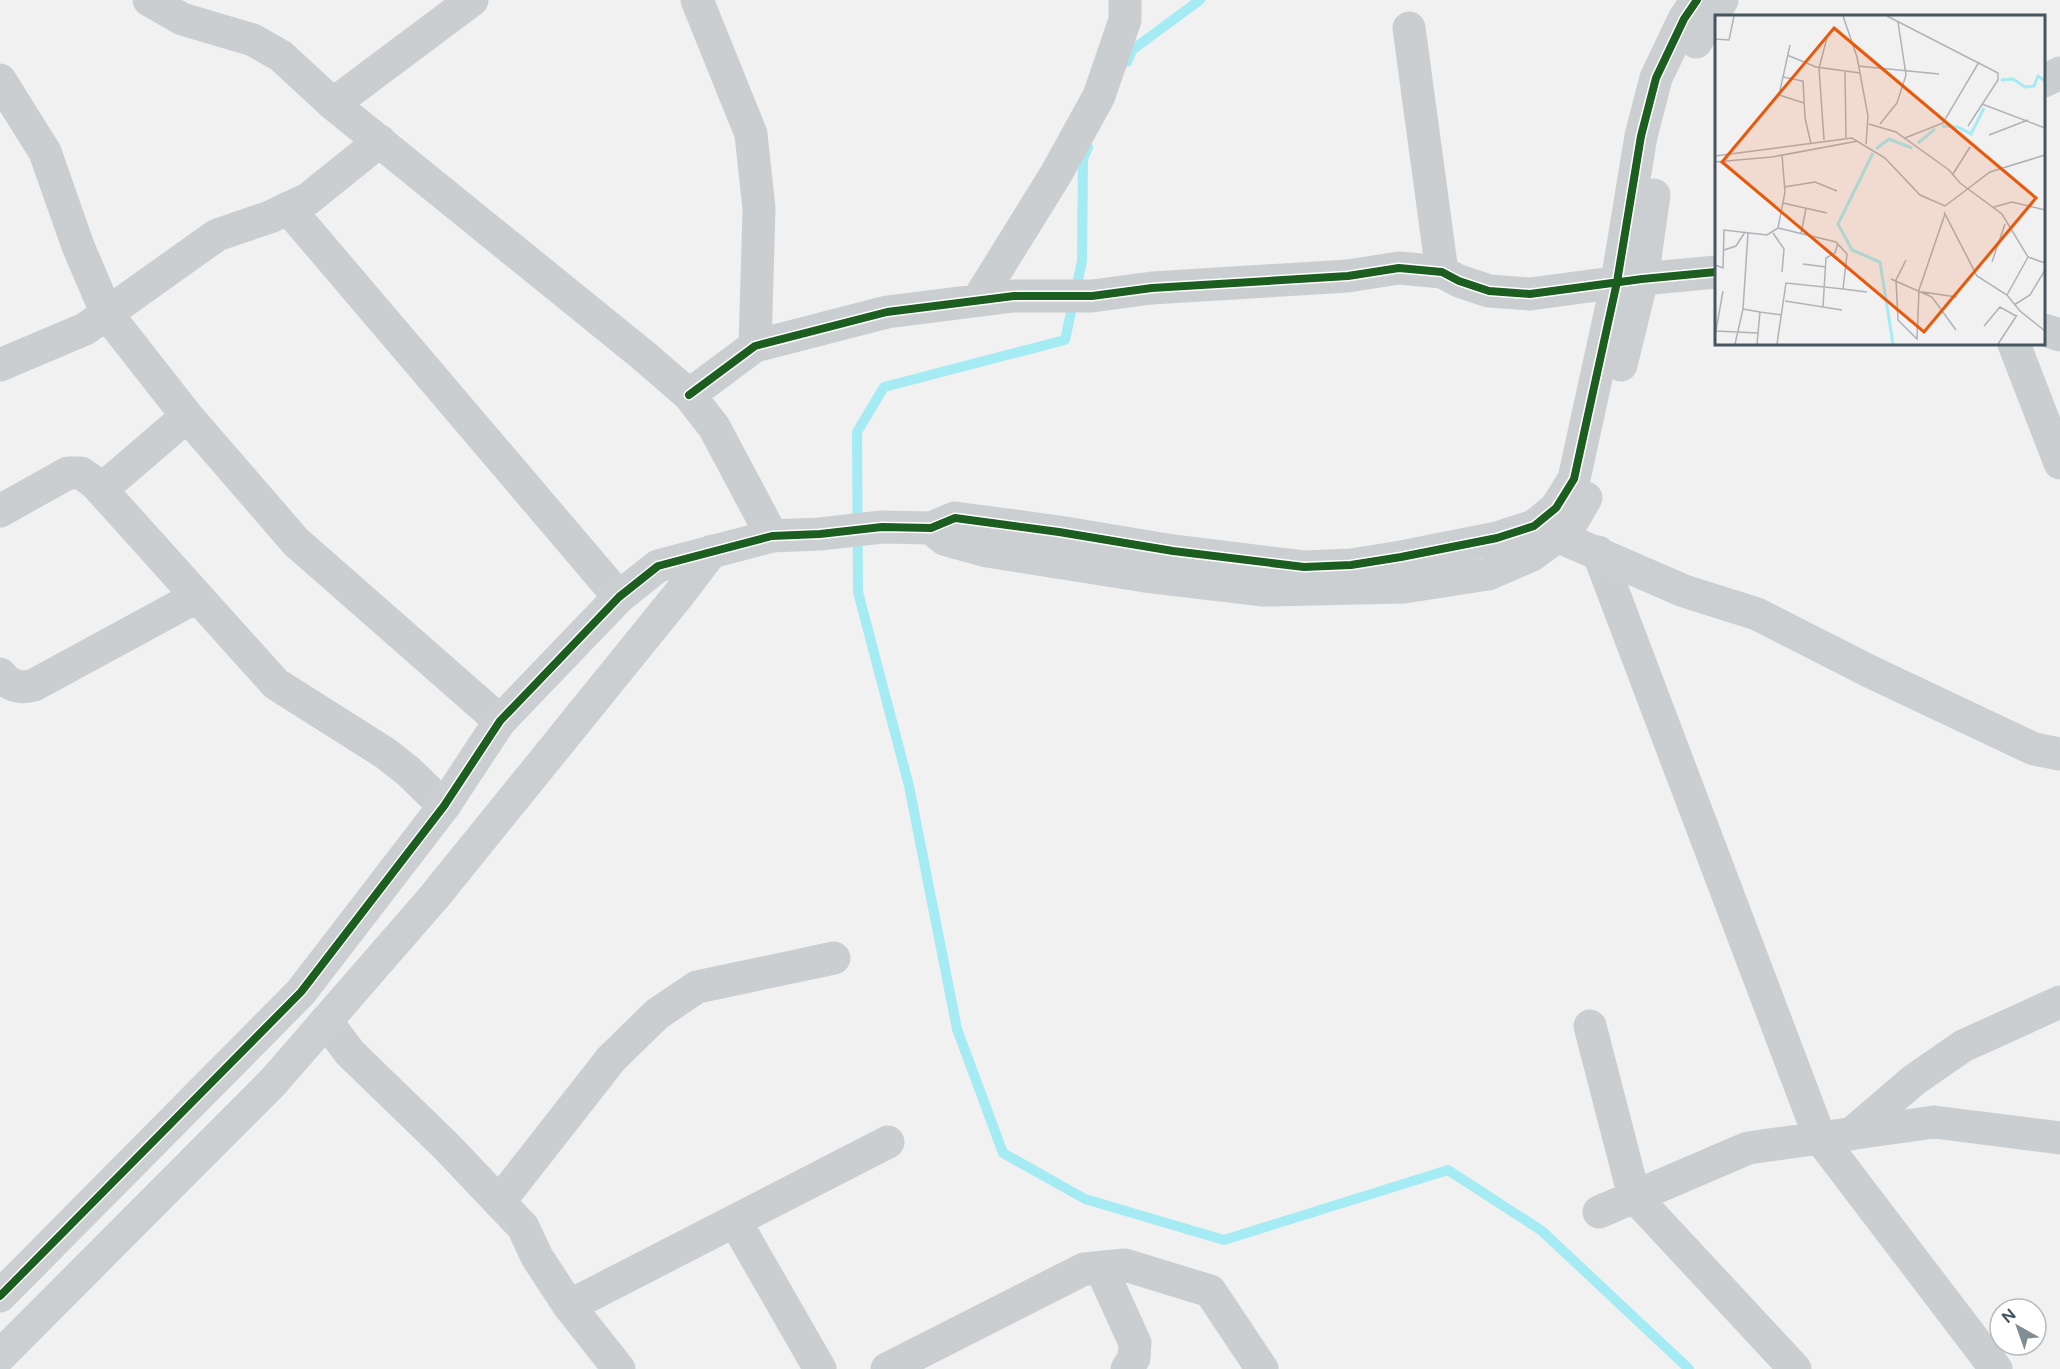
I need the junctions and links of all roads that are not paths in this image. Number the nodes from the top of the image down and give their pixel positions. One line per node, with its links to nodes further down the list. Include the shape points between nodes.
1 (149, 0): 11 (street, via 182,19 253,40 282,56)
2 (472, 0): 11 (street)
3 (697, 0): 22 (street, via 751,134 759,209)
4 (1125, 0): 17 (street, via 1125,20 1099,96)
5 (1697, 0): 16 (street, via 1656,78 1641,136)
6 (1722, 0): 16 (street, via 1702,29 1675,84)
7 (1409, 28): 14 (street)
8 (2060, 73): 10 (street)
9 (0, 80): 18 (street, via 45,152)
10 (2045, 80)
11 (333, 104): 12 (street)
12 (380, 141): 13 (street, via 308,199); 24 (street)
13 (288, 208): 18 (street, via 217,235); 34 (street)
14 (1442, 272): 16 (street, via 1489,291 1530,294); 17 (street, via 1399,268 1348,276 1152,288 1092,296)
15 (1715, 272): 16 (street)
16 (1629, 281): 29 (street, via 1574,479)
17 (978, 300): 22 (street, via 886,312)
18 (107, 314): 23 (street, via 85,328); 25 (street)
19 (2045, 330): 20 (street)
20 (2060, 334)
21 (2014, 345): 26 (street)
22 (755, 346): 24 (street)
23 (0, 365)
24 (689, 395): 30 (street, via 714,427)
25 (187, 416): 27 (street); 36 (street, via 296,542)
26 (2060, 463)
27 (101, 490): 28 (street, via 81,472 68,473); 33 (street)
28 (0, 512)
29 (1546, 531): 30 (street, via 1351,565 1304,567 955,519 931,528 882,527); 32 (street)
30 (772, 536): 31 (street)
31 (712, 551): 34 (street, via 658,566); 41 (street, via 434,897)
32 (1598, 552): 37 (street, via 1684,591 1757,614 2034,749); 43 (street)
33 (196, 597): 35 (street, via 34,685 23,688); 38 (street, via 276,684 385,753)
34 (619, 597): 36 (street)
35 (0, 674)
36 (501, 721): 38 (street)
37 (2060, 754)
38 (444, 806): 51 (street, via 301,992)
39 (834, 958): 47 (street, via 697,987 657,1014 611,1059)
40 (2060, 1002): 43 (street, via 1963,1046)
41 (326, 1021): 47 (street, via 350,1053); 53 (street, via 274,1081)
42 (1590, 1026): 46 (street)
43 (1836, 1136): 44 (street, via 1934,1122); 46 (street, via 1748,1148); 60 (street)
44 (2060, 1138)
45 (888, 1142): 49 (street)
46 (1634, 1197): 48 (street); 59 (street)
47 (499, 1202): 52 (street, via 523,1227)
48 (1599, 1212)
49 (735, 1221): 52 (street); 55 (street)
50 (1101, 1268): 56 (street, via 1084,1269); 57 (street, via 1135,1343 1134,1358); 58 (street, via 1125,1265 1209,1291)
51 (0, 1296)
52 (569, 1306): 54 (street)
53 (0, 1356)
54 (619, 1369)
55 (820, 1369)
56 (887, 1369)
57 (1126, 1369)
58 (1262, 1369)
59 (1795, 1369)
60 (1996, 1369)

